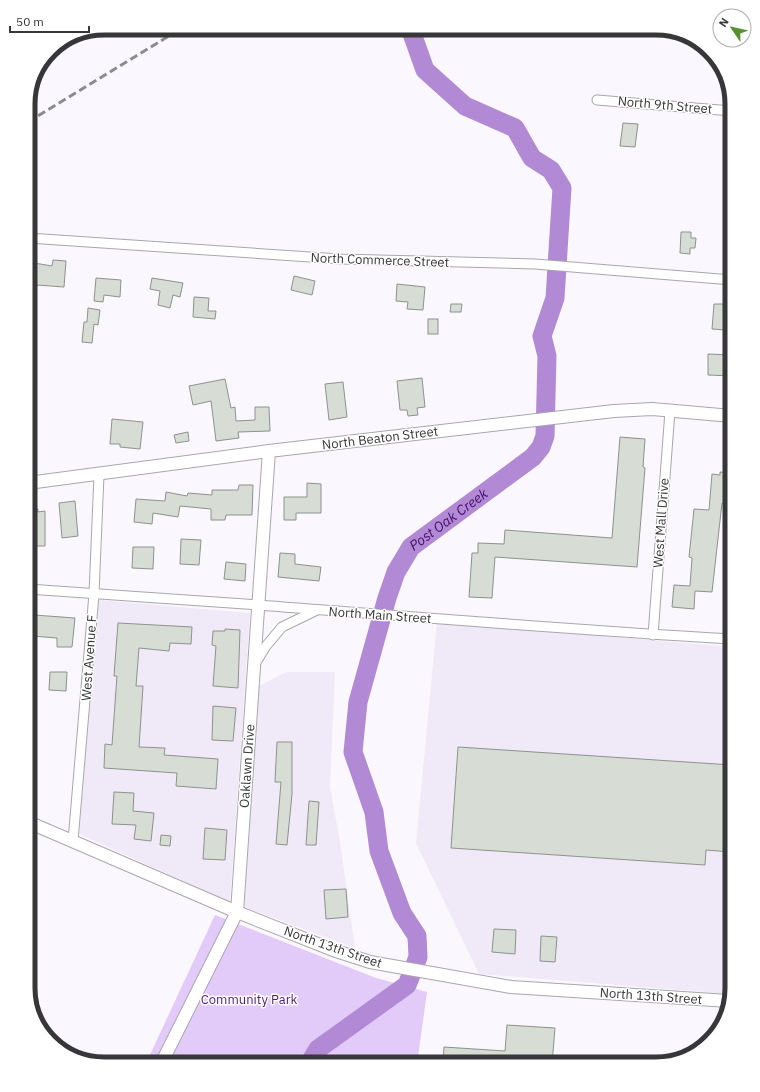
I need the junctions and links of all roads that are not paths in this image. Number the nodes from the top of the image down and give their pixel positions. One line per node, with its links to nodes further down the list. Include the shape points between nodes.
1 (597, 100): 2 (street, North 9th Street)
2 (725, 110)
3 (35, 238): 4 (street, North Commerce Street, via 340,259 535,264)
4 (725, 279)
5 (670, 411): 6 (street, North Beaton Street); 7 (street, North Beaton Street, via 652,409 516,421); 14 (street, West Mall Drive)
6 (725, 415)
7 (269, 451): 8 (street, North Beaton Street); 12 (street, Oaklawn Drive)
8 (99, 474): 9 (street, North Beaton Street); 11 (street, West Avenue F)
9 (35, 483)
10 (35, 590): 11 (street, North Main Street)
11 (94, 594): 12 (street, North Main Street); 18 (street, West Avenue F)
12 (259, 605): 13 (street, North Main Street); 16 (street, Oaklawn Drive)
13 (317, 610): 14 (street, North Main Street); 16 (street, via 282,627)
14 (653, 635): 15 (street, North Main Street)
15 (725, 639)
16 (253, 667): 19 (street, Oaklawn Drive)
17 (35, 825): 18 (street, North 13th Street)
18 (73, 841): 19 (street, North 13th Street)
19 (237, 912): 20 (street, North 13th Street, via 370,962 445,976 511,987); 21 (street, Oaklawn Drive)
20 (724, 1001)
21 (164, 1057)

